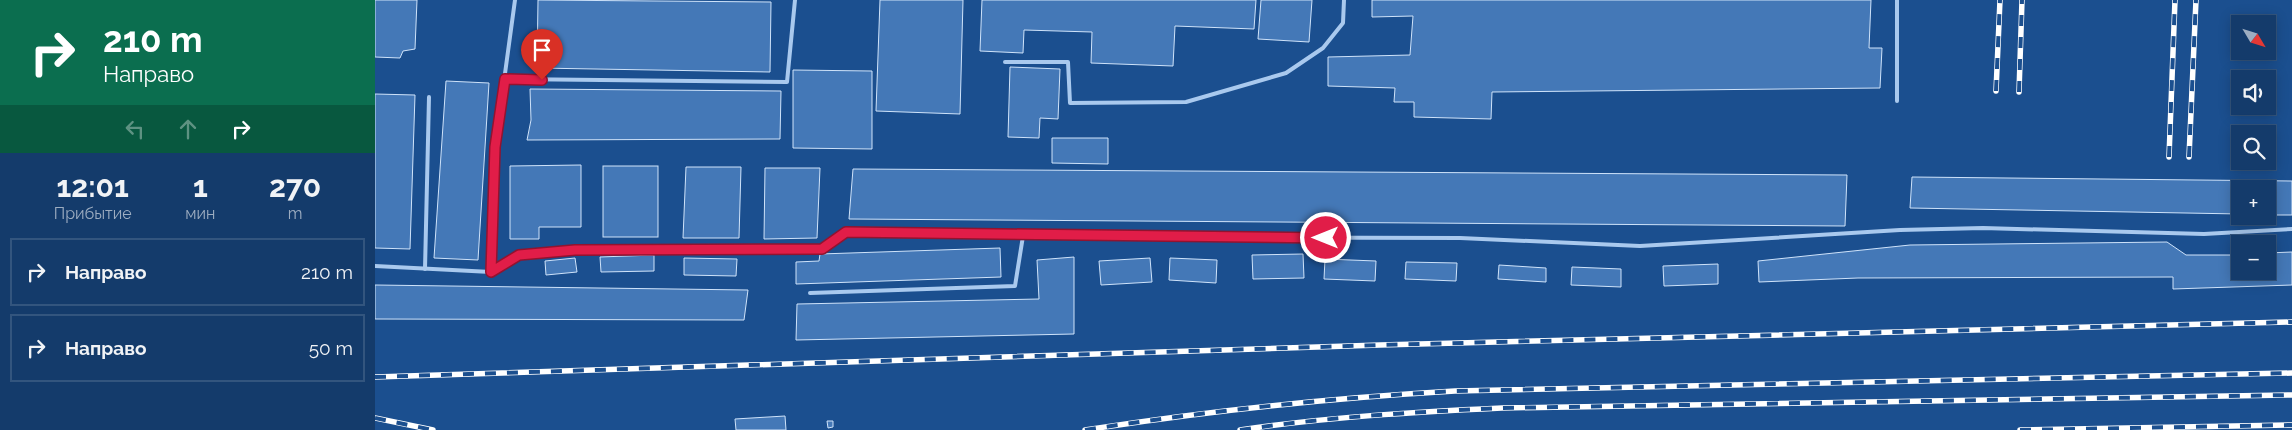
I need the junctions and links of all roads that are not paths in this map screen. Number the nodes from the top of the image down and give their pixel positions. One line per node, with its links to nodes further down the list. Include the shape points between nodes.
1 (515, 0): 6 (lane)
2 (795, 0): 6 (lane, via 787,82)
3 (1344, 0): 5 (lane, via 1343,23 1323,48 1286,72 1186,102 1070,103 1068,62)
4 (1897, 0): 8 (lane)
5 (1005, 62)
6 (505, 79): 13 (lane, via 495,147)
7 (429, 97): 12 (lane)
8 (1897, 101)
9 (2292, 228): 10 (lane, via 2205,234 1992,228 1900,230 1640,246 1460,238)
10 (1023, 236): 13 (lane, via 846,232 822,249 575,250 519,255); 14 (lane, via 1015,286)
11 (375, 266): 12 (lane)
12 (425, 269): 13 (lane)
13 (491, 272)
14 (810, 293)

